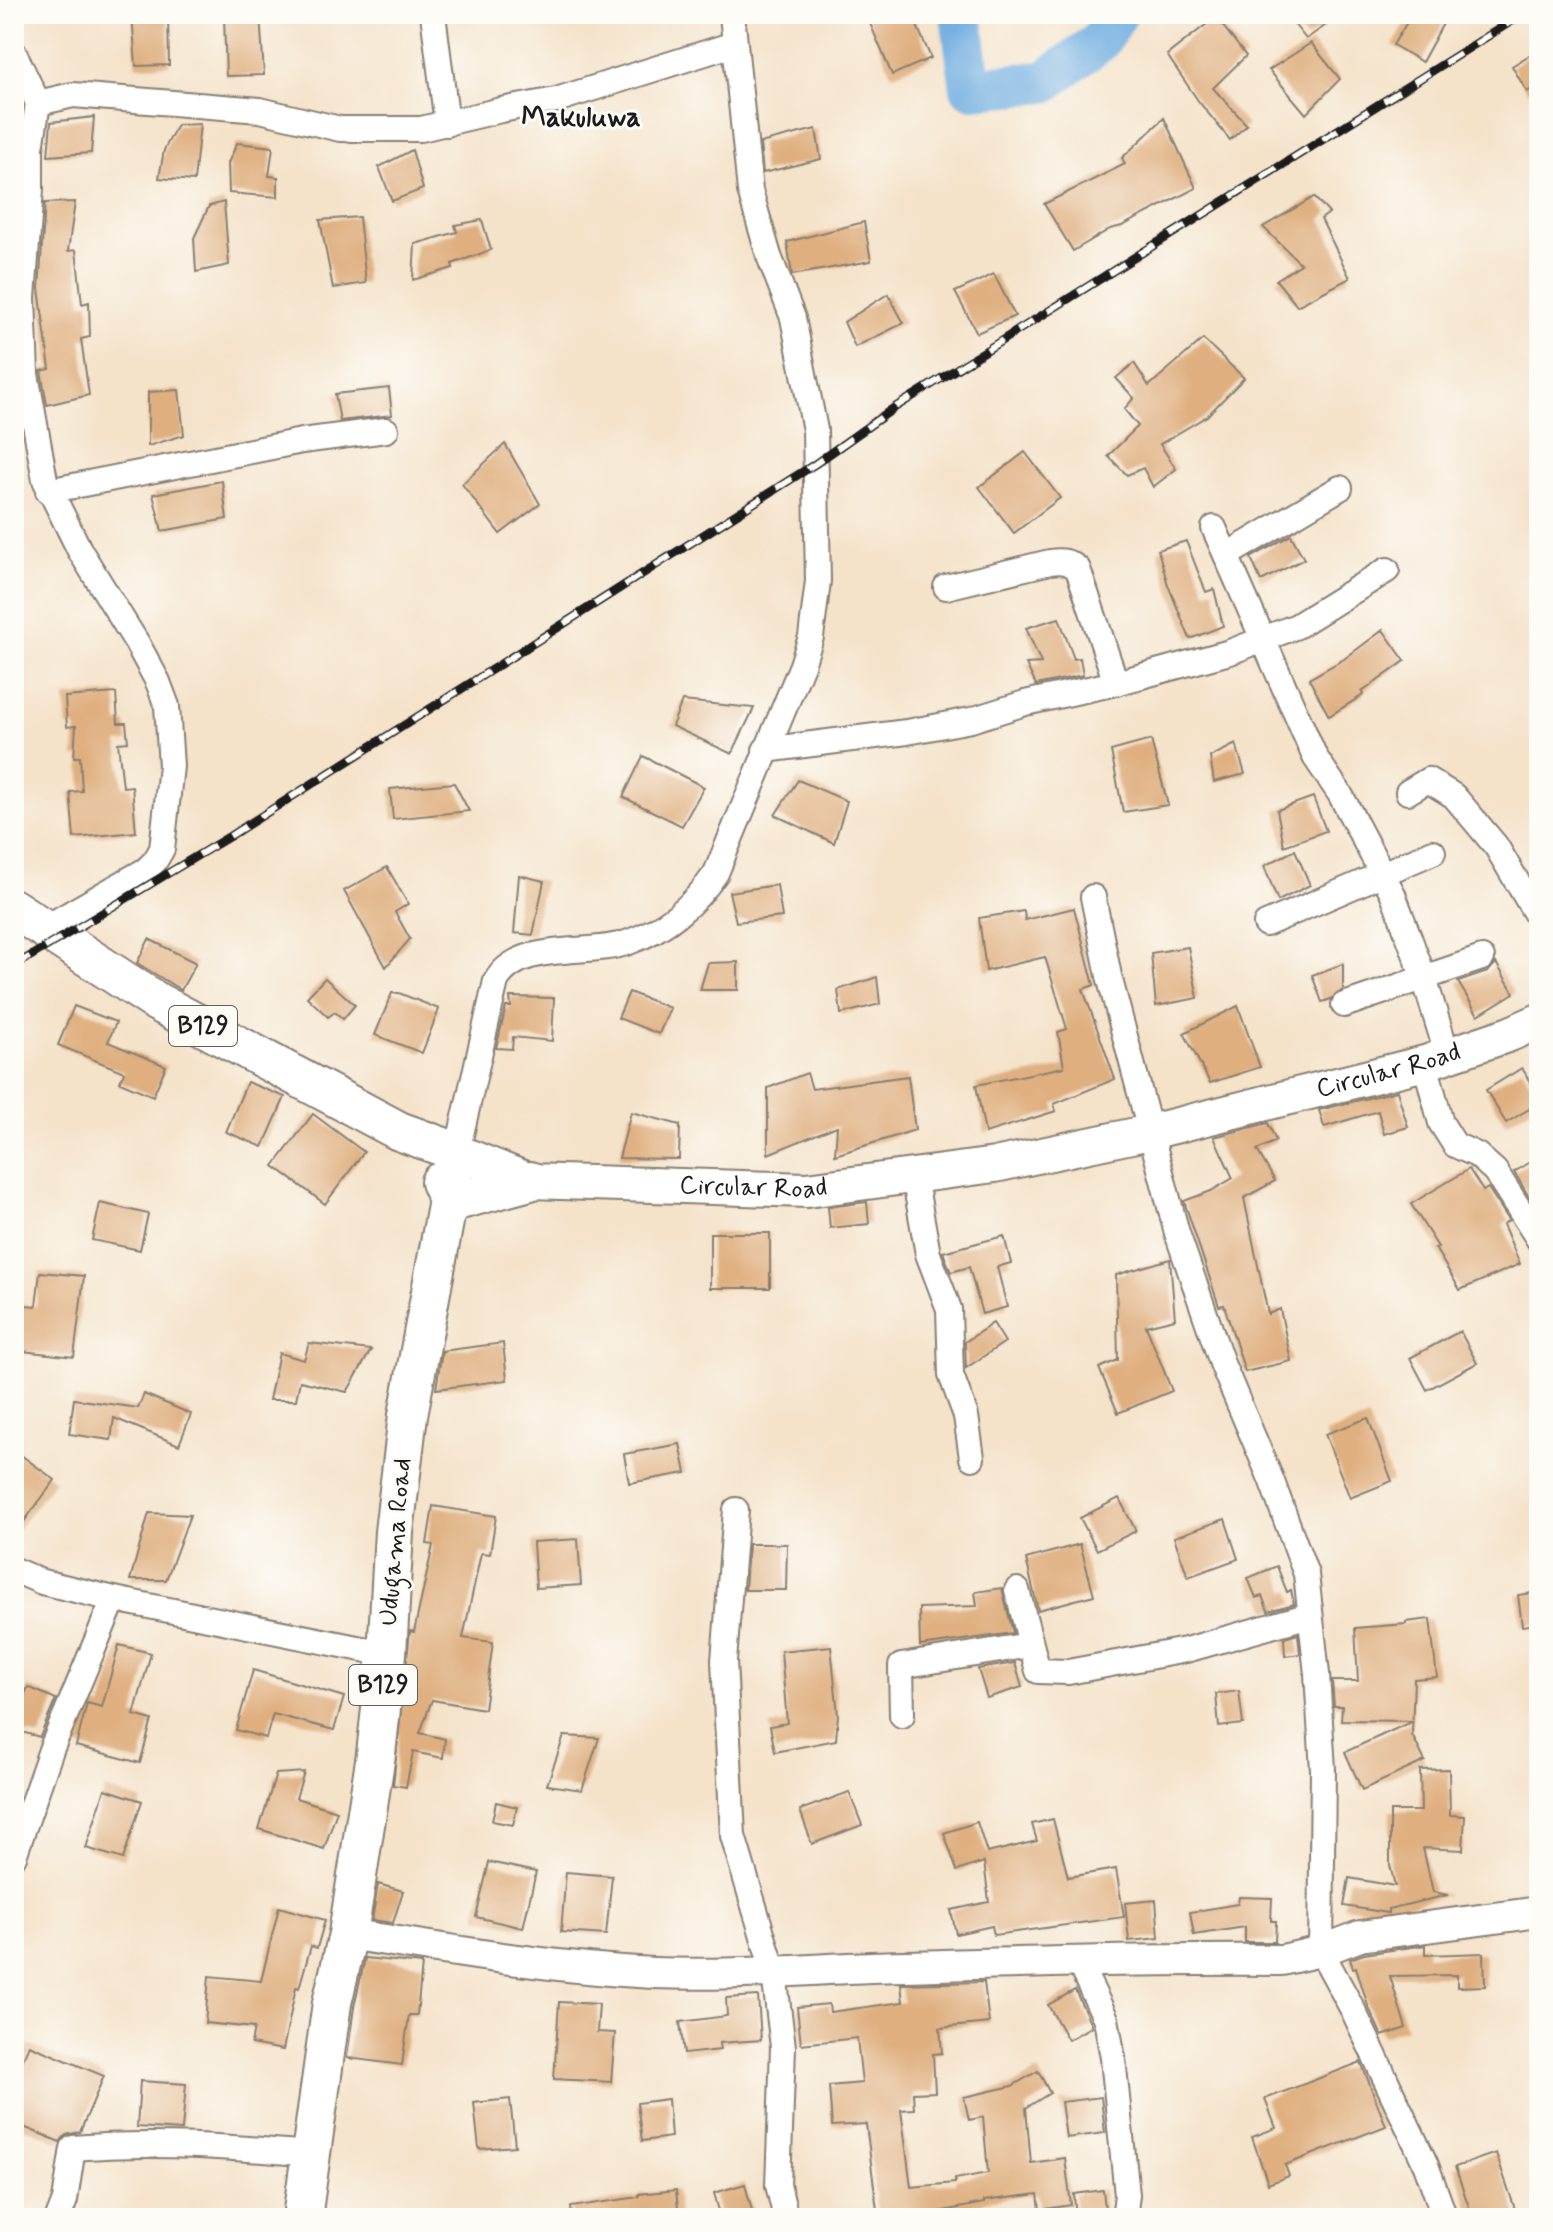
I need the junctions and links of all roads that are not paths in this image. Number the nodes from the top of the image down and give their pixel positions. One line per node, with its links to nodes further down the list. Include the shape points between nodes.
1 (433, 14): 6 (street)
2 (732, 14): 3 (street)
3 (734, 44): 6 (street, via 556,100); 19 (street, via 750,191 793,318 815,430 818,581 811,637)
4 (14, 53): 5 (street)
5 (38, 103): 6 (street, via 73,95 260,110 340,129); 7 (street)
6 (447, 124)
7 (22, 198): 8 (street)
8 (19, 299): 10 (street)
9 (386, 430): 12 (street, via 302,441)
10 (26, 442): 12 (street)
11 (1340, 488): 14 (street)
12 (48, 491): 24 (street, via 158,682 167,706 171,766 162,849 155,861 146,870)
13 (1214, 528): 14 (street)
14 (1231, 552): 17 (street)
15 (1387, 570): 17 (street, via 1297,626)
16 (946, 587): 18 (street, via 1050,562 1070,563 1078,569)
17 (1264, 639): 18 (street); 22 (street, via 1315,757)
18 (1116, 683): 19 (street, via 933,727)
19 (765, 750): 34 (street, via 716,873 677,916 629,942 554,951 504,967 496,981)
20 (1408, 792): 25 (street, via 1428,780 1454,796 1496,846)
21 (1433, 852): 22 (street)
22 (1383, 873): 26 (street); 28 (street)
23 (1093, 897): 33 (street)
24 (29, 918): 32 (main road, Circular Road / B129, via 157,1002)
25 (1539, 919)
26 (1266, 924)
27 (1482, 958): 28 (street)
28 (1424, 978): 29 (street); 31 (street, via 1442,1037)
29 (1344, 1005)
30 (1539, 1021): 31 (main road, Circular Road)
31 (1435, 1060): 33 (main road, Circular Road); 38 (street, via 1441,1123 1455,1145 1495,1171)
32 (399, 1131): 34 (main road, Circular Road / B129); 37 (main road, via 426,1157)
33 (1150, 1132): 35 (main road, Circular Road, via 995,1165); 44 (street, via 1177,1233 1223,1366 1306,1574)
34 (457, 1152): 36 (main road, Circular Road); 37 (main road, Udugama Road / B129)
35 (914, 1176): 36 (main road, Circular Road, via 807,1190); 39 (street, via 928,1254 949,1309 951,1375 966,1416)
36 (530, 1181): 37 (main road)
37 (449, 1203): 46 (main road, Udugama Road / B129, via 408,1415)
38 (1539, 1240)
39 (972, 1458)
40 (736, 1510): 53 (street, via 724,1661 733,1836)
41 (14, 1570): 43 (street)
42 (1017, 1590): 45 (street)
43 (114, 1599): 46 (street); 48 (street)
44 (1310, 1615): 45 (street, via 1186,1650 1068,1672 1038,1671); 51 (street, via 1323,1770)
45 (1030, 1645): 47 (street, via 901,1666)
46 (387, 1654): 50 (main road, Udugama Road / B129)
47 (902, 1715)
48 (14, 1856)
49 (1539, 1912): 51 (street, via 1360,1936)
50 (348, 1934): 53 (street, via 586,1967); 54 (main road, Udugama Road / B129, via 332,2003)
51 (1321, 1951): 52 (street, via 1282,1960); 59 (street, via 1426,2165)
52 (1079, 1963): 53 (street); 58 (street, via 1106,2019 1127,2195)
53 (774, 1973): 57 (street, via 783,2047 778,2185)
54 (311, 2154): 55 (street, via 125,2143 73,2148); 56 (main road, Udugama Road / B129)
55 (58, 2218)
56 (302, 2218)
57 (786, 2218)
58 (1124, 2218)
59 (1445, 2218)

